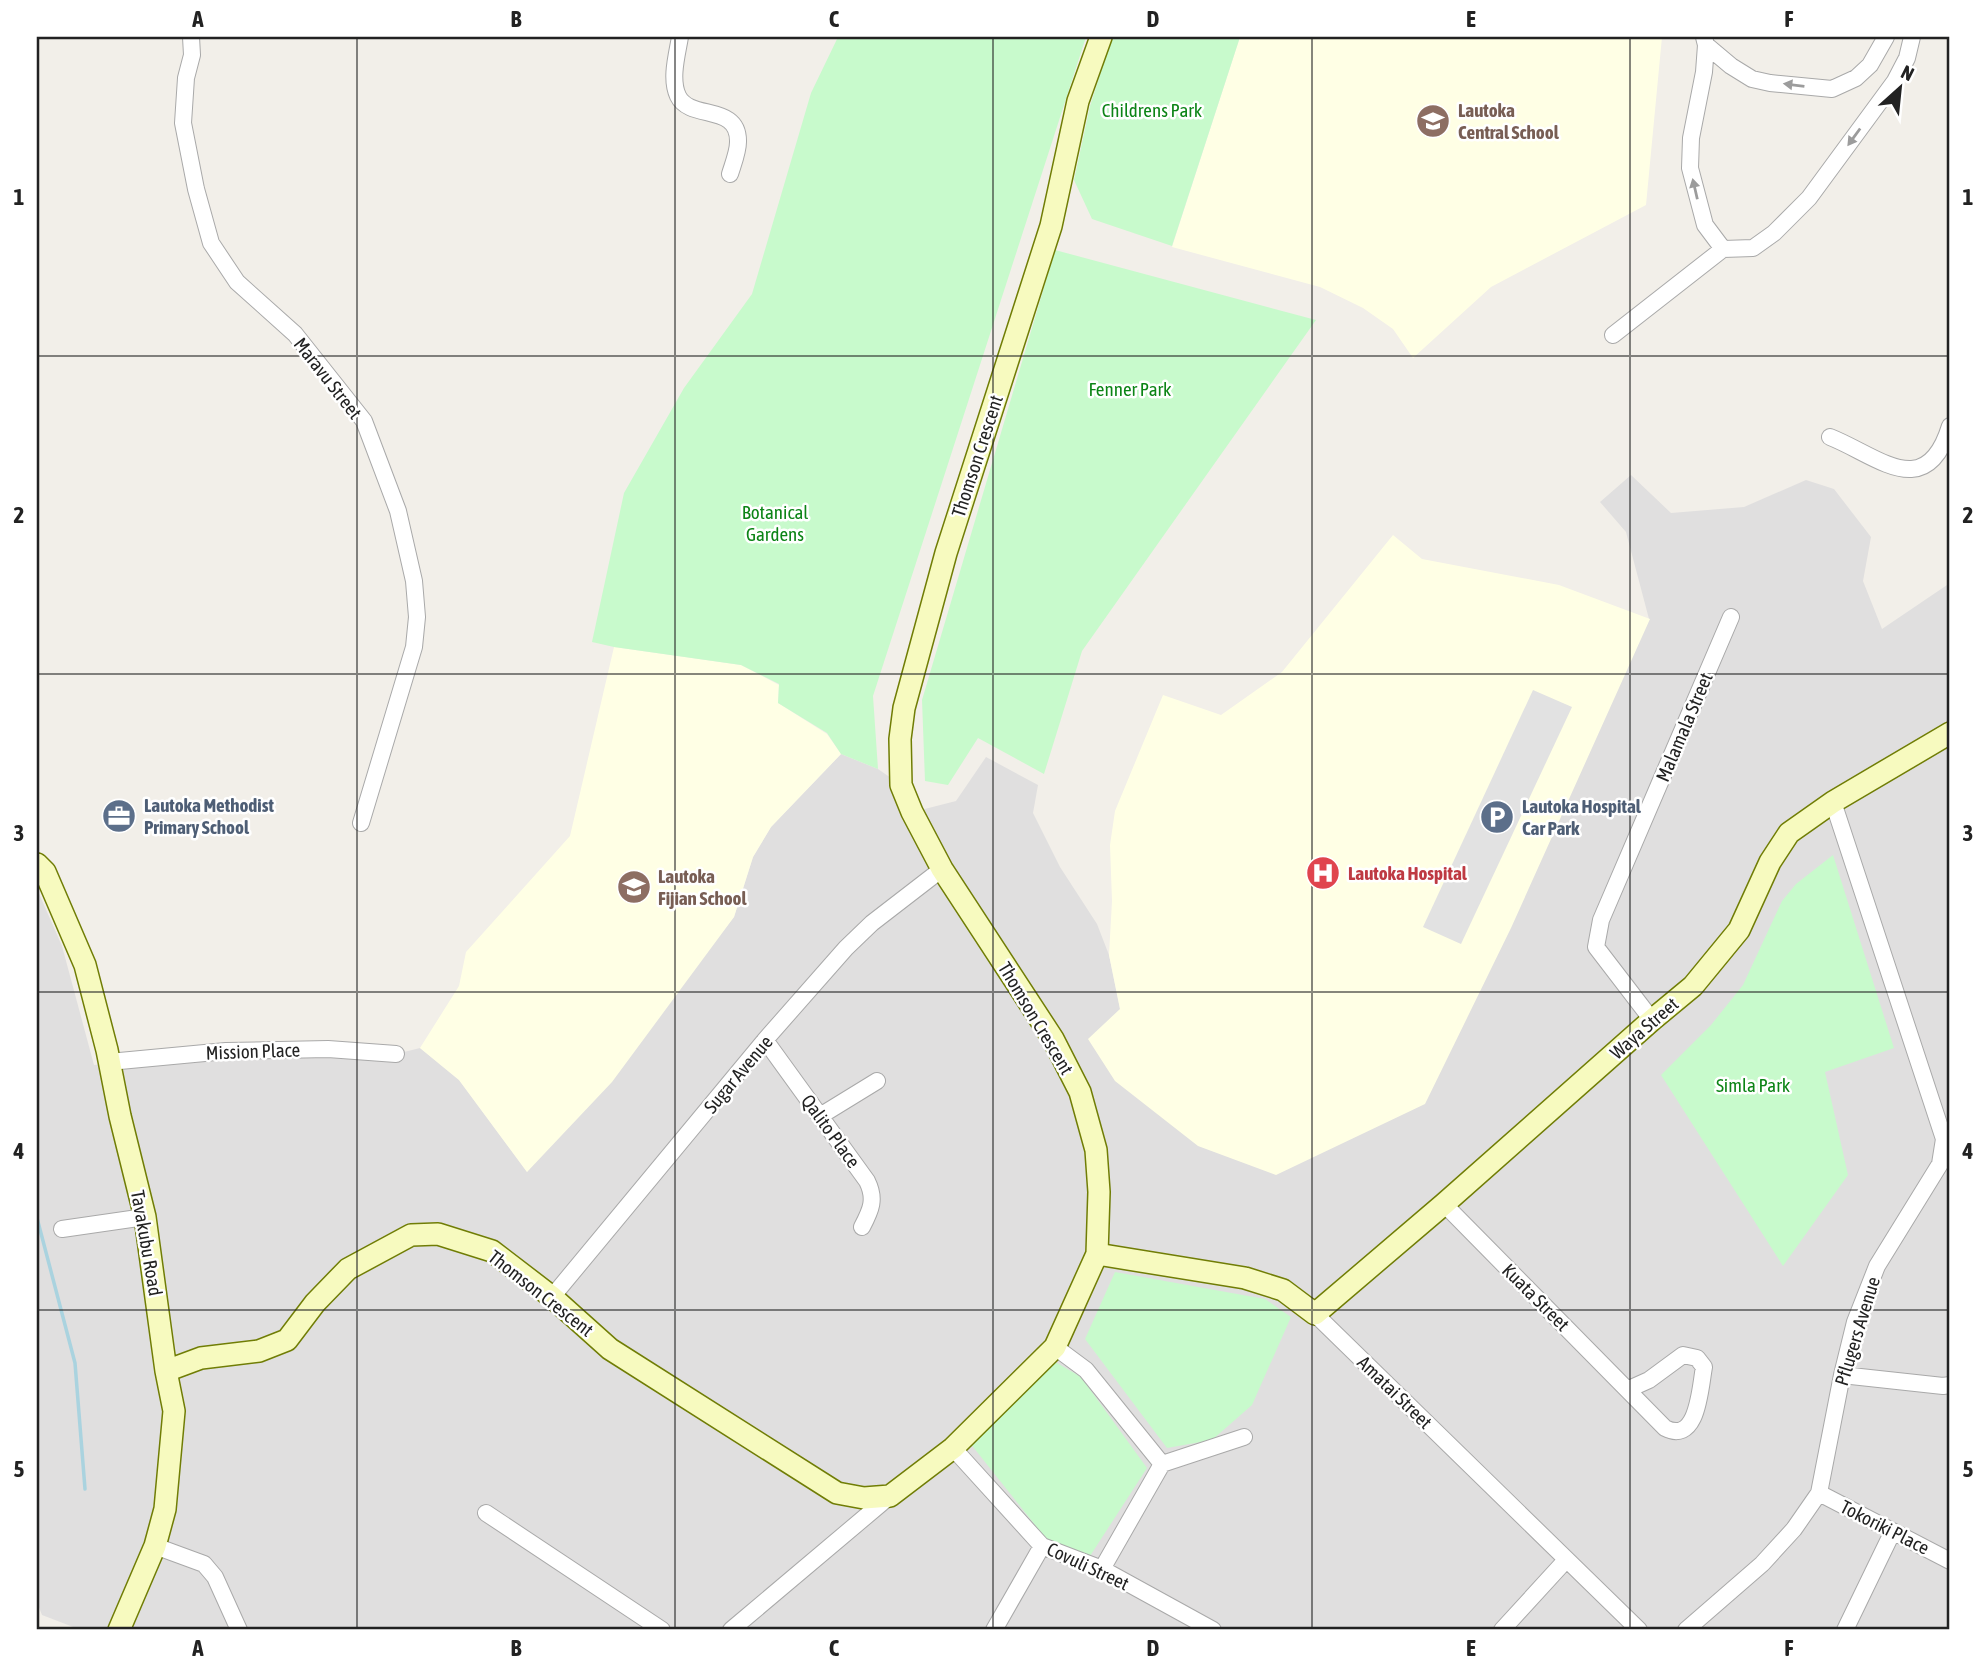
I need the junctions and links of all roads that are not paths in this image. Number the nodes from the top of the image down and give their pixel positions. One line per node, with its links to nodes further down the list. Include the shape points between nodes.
1 (191, 37): 15 (street, Maravu Street, via 183,122 211,243 237,282 295,334 364,422 398,511 414,581 414,647)
2 (680, 37): 7 (street, via 675,86 679,100 729,120 737,130 739,145)
3 (1101, 37): 17 (main road, Thomson Crescent, via 1078,101 1051,226 946,553 904,708 901,785)
4 (1886, 37): 6 (street, one-way to 6, via 1870,65 1856,78 1832,89 1752,79)
5 (1912, 37): 8 (street, one-way to 8, via 1895,80 1809,198 1753,248)
6 (1705, 41): 8 (street, one-way to 6, via 1705,225 1689,160)
7 (730, 174)
8 (1723, 249): 9 (street)
9 (1613, 335)
10 (1950, 426): 11 (street, via 1937,456 1923,466 1907,469 1885,465)
11 (1830, 437)
12 (1731, 617): 18 (street, Malamala Street, via 1601,920 1596,947)
13 (1950, 733): 14 (main road, Waya Street)
14 (1833, 802): 18 (main road, Waya Street, via 1789,833 1770,862 1739,930 1693,986); 33 (street, Pflugers Avenue, via 1944,1139 1940,1164 1877,1266)
15 (361, 823)
16 (37, 863): 21 (main road, Tavakubu Road, via 85,965)
17 (942, 869): 19 (street, Sugar Avenue, via 872,923); 28 (main road, Thomson Crescent, via 1053,1039 1080,1092 1096,1150)
18 (1652, 1020): 24 (main road, Waya Street)
19 (765, 1040): 23 (street, Qalito Place); 29 (street, Sugar Avenue)
20 (396, 1054): 21 (street, Mission Place, via 328,1049 226,1051)
21 (109, 1062): 25 (main road, Tavakubu Road)
22 (877, 1081): 23 (street)
23 (820, 1116): 26 (street, Qalito Place, via 872,1191 871,1209)
24 (1444, 1204): 30 (main road, Waya Street); 35 (street, Kuata Street)
25 (145, 1217): 27 (street); 32 (main road, Tavakubu Road)
26 (862, 1227)
27 (62, 1229)
28 (1097, 1254): 30 (main road, Amatai Street, via 1245,1278 1283,1290); 31 (main road, Thomson Crescent)
29 (552, 1297): 32 (main road, Thomson Crescent, via 492,1251 438,1234 411,1235 348,1269 287,1340 259,1351 201,1358); 40 (main road, Thomson Crescent, via 610,1349 837,1493)
30 (1315, 1314): 45 (street, Amatai Street)
31 (1055, 1347): 37 (main road, Thomson Crescent); 38 (street, via 1086,1370)
32 (166, 1371): 43 (main road, Tavakubu Road, via 174,1411 165,1509)
33 (1842, 1375): 34 (street); 39 (street, Pflugers Avenue)
34 (1950, 1385)
35 (1629, 1389): 35 (street, Kuata Street, via 1665,1428 1682,1432 1694,1416 1704,1367 1698,1358 1683,1355)
36 (1244, 1437): 38 (street)
37 (953, 1448): 40 (main road, Thomson Crescent); 44 (street, Covuli Street)
38 (1162, 1464): 47 (street)
39 (1819, 1493): 42 (street, Tokoriki Place); 56 (street, Pflugers Avenue, via 1762,1563)
40 (890, 1496): 51 (street)
41 (486, 1513): 50 (street)
42 (1892, 1533): 46 (street, Tokoriki Place); 57 (street)
43 (155, 1546): 48 (main road, Tavakubu Road); 49 (street, via 204,1564 215,1577)
44 (1042, 1546): 47 (street, Covuli Street); 52 (street)
45 (1566, 1560): 54 (street); 55 (street, Amatai Street)
46 (1950, 1561)
47 (1102, 1569): 53 (street, Covuli Street)
48 (119, 1630)
49 (239, 1630)
50 (662, 1630)
51 (731, 1630)
52 (994, 1630)
53 (1213, 1630)
54 (1502, 1630)
55 (1639, 1630)
56 (1686, 1630)
57 (1845, 1630)

